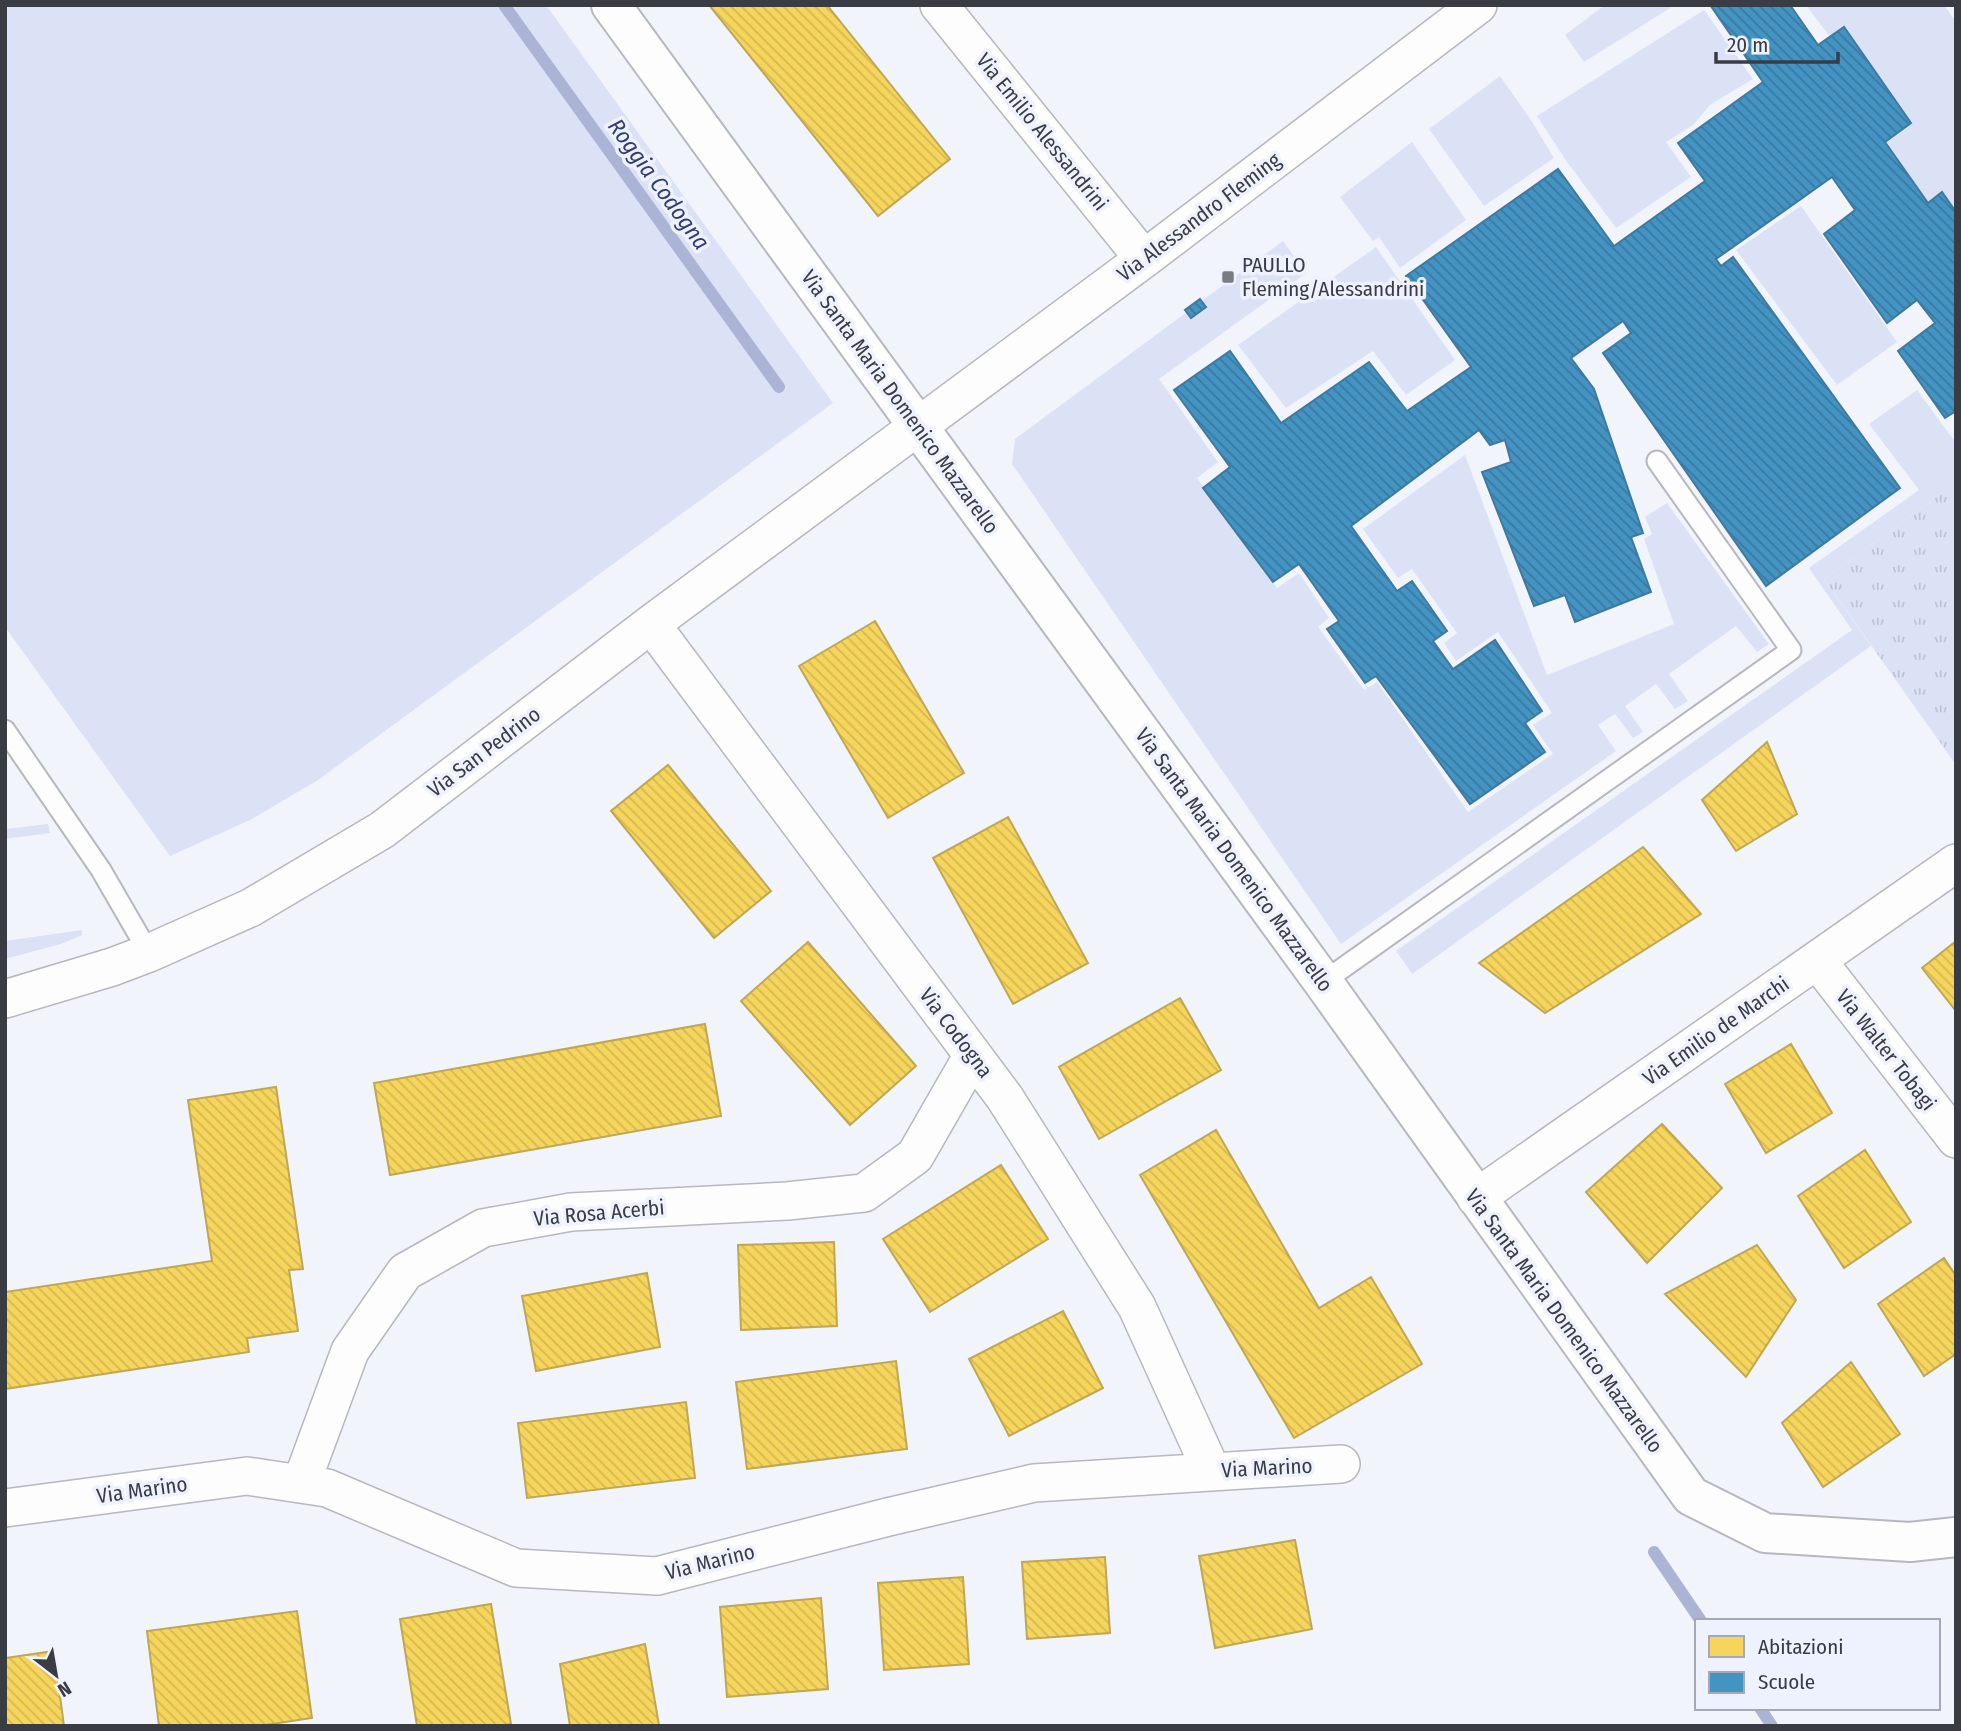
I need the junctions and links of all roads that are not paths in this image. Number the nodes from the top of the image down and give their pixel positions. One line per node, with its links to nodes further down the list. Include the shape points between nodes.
1 (611, 5): 5 (street, Via Santa Maria Domenico Mazzarello)
2 (939, 5): 4 (street, Via Emilio Alessandrini)
3 (1478, 5): 4 (street, Via Alessandro Fleming)
4 (1144, 259): 5 (street, Via Alessandro Fleming)
5 (918, 426): 7 (street, Via San Pedrino); 12 (street, Via Santa Maria Domenico Mazzarello)
6 (1657, 461): 12 (lane, via 1791,650)
7 (651, 624): 10 (street, Via San Pedrino, via 382,830 250,908); 14 (street, Via Codogna)
8 (5, 730): 10 (lane, via 101,870)
9 (1956, 863): 11 (street, Via Emilio de Marchi)
10 (149, 953): 13 (street, Via San Pedrino)
11 (1817, 960): 15 (street, Via Walter Tobagi); 16 (street, Via Emilio de Marchi)
12 (1323, 982): 16 (street, Via Santa Maria Domenico Mazzarello)
13 (5, 999)
14 (973, 1055): 18 (street, Via Codogna, via 1137,1307); 19 (street, Via Rosa Acerbi, via 915,1156 863,1193 571,1212 482,1228 405,1272 351,1351)
15 (1956, 1139)
16 (1476, 1198): 21 (street, Via Santa Maria Domenico Mazzarello, via 1691,1496 1765,1533 1910,1542)
17 (1341, 1464): 18 (street, Via Marino)
18 (1212, 1472): 19 (street, Via Marino, via 1034,1483 657,1576 516,1568 327,1488)
19 (301, 1484): 20 (street, Via Marino, via 247,1476)
20 (5, 1508)
21 (1956, 1537)

